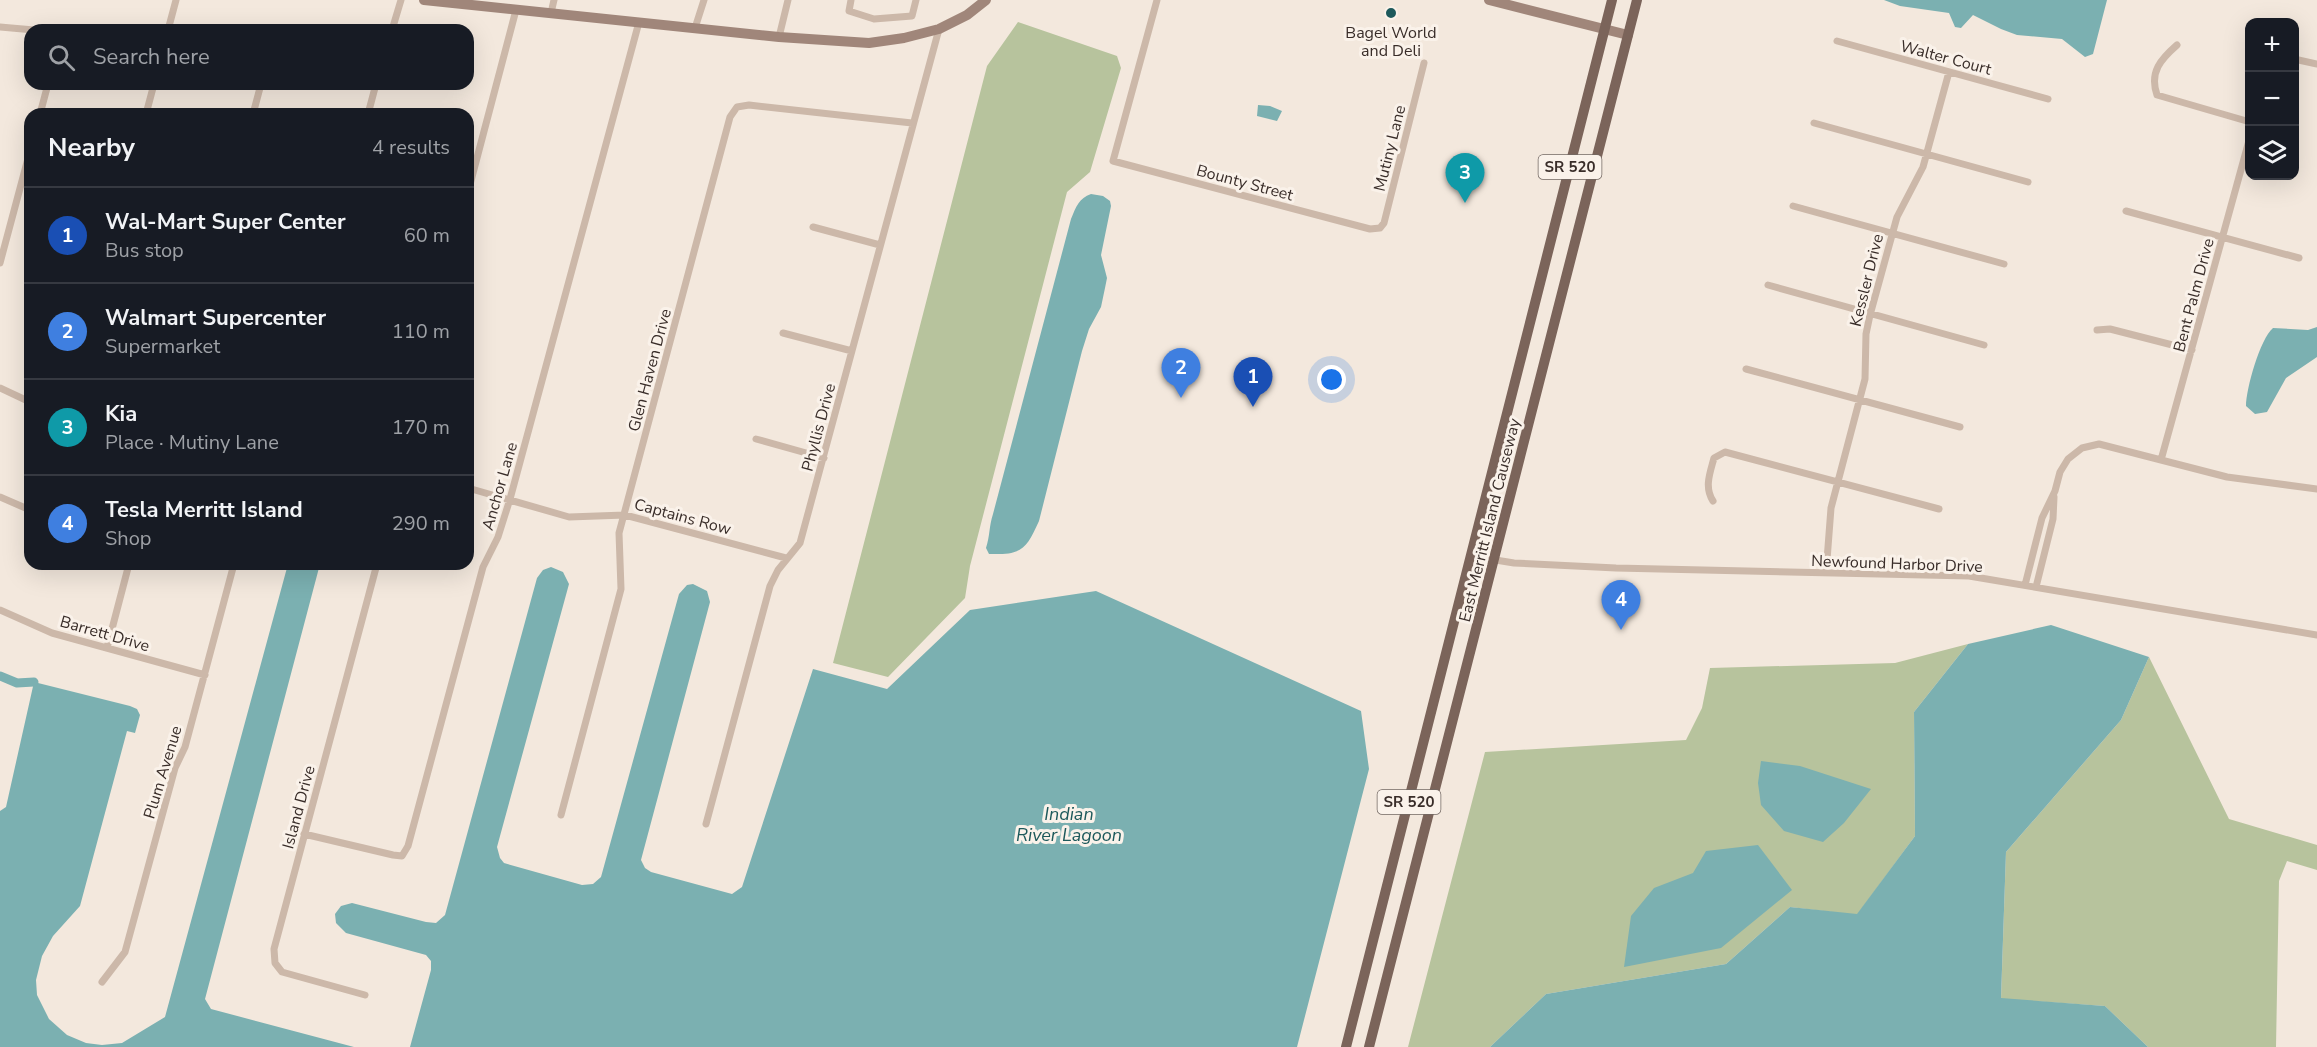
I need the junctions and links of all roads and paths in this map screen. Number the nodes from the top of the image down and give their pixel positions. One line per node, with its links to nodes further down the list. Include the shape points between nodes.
1 (176, 0): 17 (street)
2 (401, 0): 18 (street)
3 (423, 0): 14 (street)
4 (554, 0): 15 (street)
5 (704, 0): 20 (street)
6 (788, 0): 25 (street)
7 (851, 0): 8 (street, via 849,11 874,19 912,16)
8 (916, 0)
9 (986, 0): 22 (street)
10 (1157, 0): 52 (street, Bounty Street, via 1113,161)
11 (1489, 0): 23 (street)
12 (1612, 0): 23 (main road, East Merritt Island Causeway / SR 520)
13 (1637, 0): 24 (main road, East Merritt Island Causeway / SR 520)
14 (516, 10): 15 (street); 46 (street)
15 (551, 13): 16 (street)
16 (639, 22): 20 (street); 79 (street, Anchor Lane)
17 (170, 24)
18 (394, 24)
19 (0, 27): 21 (street)
20 (696, 28): 25 (street)
21 (24, 29)
22 (939, 29): 25 (street, via 869,43); 42 (street, Phyllis Drive)
23 (1605, 29): 24 (street); 84 (main road, East Merritt Island Causeway / SR 520)
24 (1628, 35): 86 (main road, East Merritt Island Causeway / SR 520)
25 (779, 36)
26 (1838, 41): 31 (street, Walter Court)
27 (2177, 45): 41 (street, via 2155,71 2157,95)
28 (2299, 60): 30 (street)
29 (1424, 63): 52 (street, Mutiny Lane, via 1384,223 1380,228)
30 (2317, 64)
31 (1949, 72): 36 (street, Walter Court); 44 (street, Kessler Drive)
32 (46, 90): 37 (street)
33 (152, 90): 38 (street)
34 (259, 90): 39 (street)
35 (374, 90): 40 (street)
36 (2048, 99)
37 (42, 108)
38 (148, 108)
39 (255, 108)
40 (370, 108)
41 (2245, 121)
42 (912, 123): 55 (street, Phyllis Drive); 83 (street, Glen Haven Drive, via 748,105 734,111)
43 (1814, 123): 44 (street)
44 (1927, 154): 48 (street); 53 (street, Kessler Drive)
45 (2245, 155): 54 (street, Bent Palm Drive)
46 (474, 169)
47 (24, 173): 57 (street)
48 (2028, 182)
49 (1793, 206): 53 (street)
50 (2126, 212): 54 (street)
51 (813, 227): 55 (street)
52 (1370, 229)
53 (1892, 232): 58 (street); 60 (street, Kessler Drive)
54 (2223, 236): 56 (street); 64 (street, Bent Palm Drive)
55 (880, 245): 65 (street, Phyllis Drive)
56 (2300, 258)
57 (0, 263)
58 (2004, 264)
59 (1768, 285): 60 (street)
60 (1870, 315): 63 (street); 69 (street, Kessler Drive)
61 (2097, 330): 64 (street, via 2110,329)
62 (783, 333): 65 (street)
63 (1984, 345)
64 (2192, 350): 73 (street, Bent Palm Drive)
65 (852, 351): 72 (street, Phyllis Drive)
66 (1746, 369): 69 (street)
67 (0, 388): 68 (street)
68 (24, 399)
69 (1861, 400): 70 (street); 74 (street, Kessler Drive)
70 (1960, 427)
71 (756, 439): 72 (street)
72 (824, 458): 85 (street, Phyllis Drive, via 800,543)
73 (2161, 460): 75 (street, via 2226,477); 77 (street, via 2099,444 2082,448 2068,459)
74 (1838, 482): 80 (street, via 1725,452 1714,458 1708,483); 82 (street); 90 (street, Kessler Drive, via 1829,523)
75 (2317, 489)
76 (474, 490): 79 (street, Captains Row)
77 (2055, 491): 91 (street, via 2042,518); 92 (street, via 2053,519)
78 (0, 498): 81 (street)
79 (510, 500): 83 (street, Captains Row, via 568,517); 99 (street, Anchor Lane, via 483,567 408,846 402,856)
80 (1713, 501)
81 (24, 508)
82 (1939, 509)
83 (625, 515): 85 (street, Captains Row); 97 (street, Glen Haven Drive, via 619,533 621,589)
84 (1471, 556): 86 (street, Newfound Harbor Drive); 102 (main road, East Merritt Island Causeway / SR 520)
85 (786, 558): 98 (street, Phyllis Drive, via 770,586)
86 (1494, 561): 90 (street, Newfound Harbor Drive); 103 (main road, East Merritt Island Causeway / SR 520)
87 (127, 570): 95 (street)
88 (232, 570): 96 (street, Plum Avenue)
89 (375, 570): 99 (street, Island Drive)
90 (1826, 573): 91 (street, Newfound Harbor Drive, via 1969,576)
91 (2025, 585): 92 (street, Newfound Harbor Drive)
92 (2036, 586): 94 (street, Newfound Harbor Drive)
93 (0, 610): 95 (street, Barrett Drive, via 52,633)
94 (2317, 635)
95 (107, 648): 96 (street, Barrett Drive)
96 (205, 675): 100 (street, Plum Avenue, via 185,747 175,768 125,952)
97 (561, 814)
98 (706, 824)
99 (304, 834): 101 (street, Island Drive, via 274,949 274,963 282,972)
100 (102, 982)
101 (365, 995)
102 (1346, 1047)
103 (1369, 1047)

